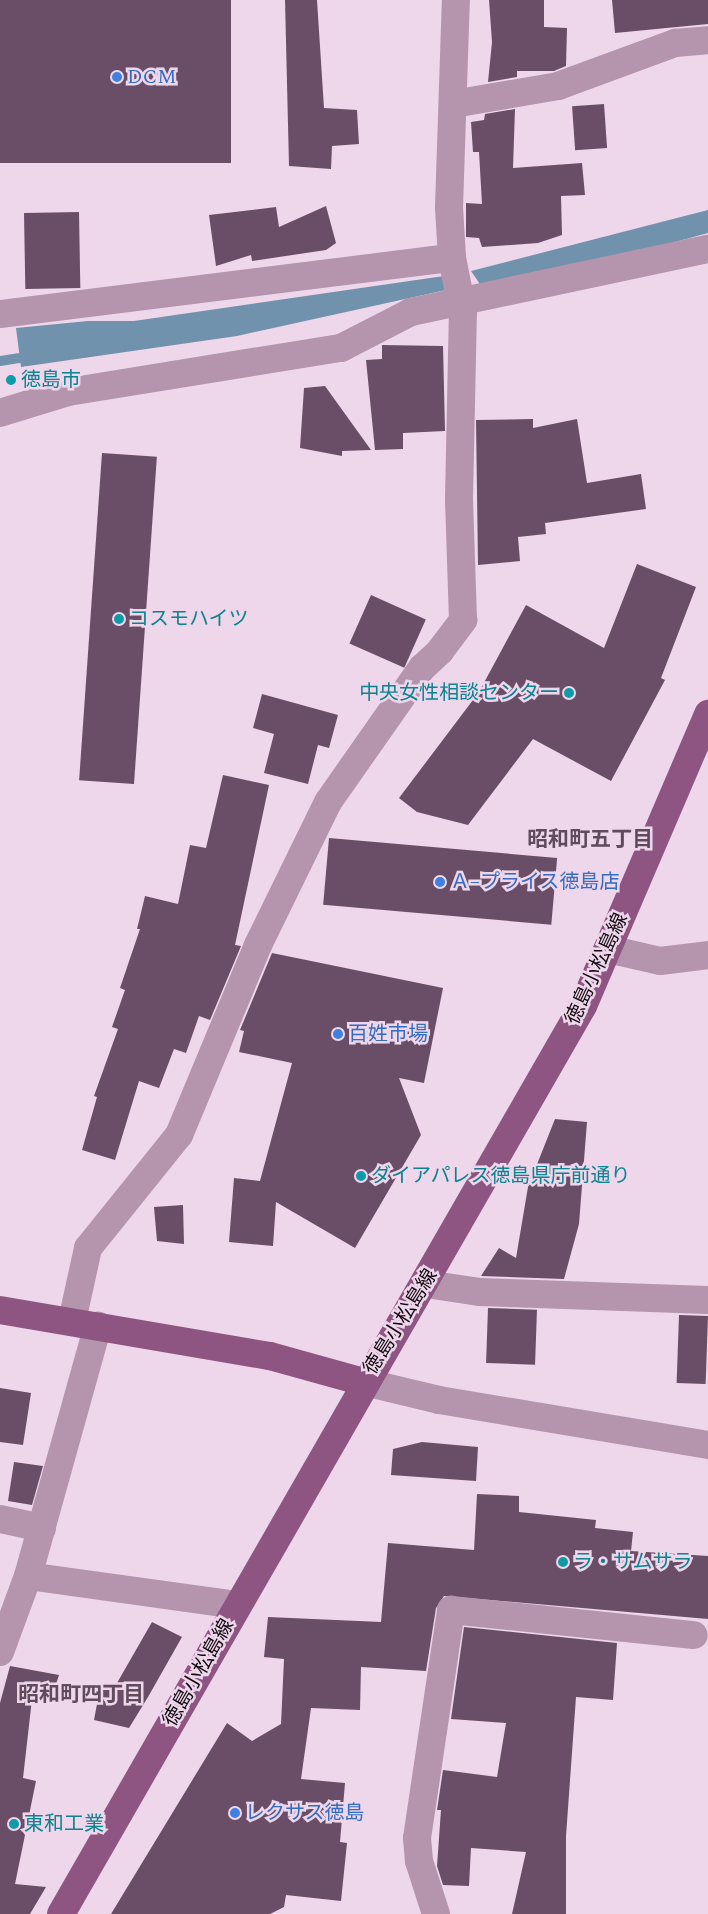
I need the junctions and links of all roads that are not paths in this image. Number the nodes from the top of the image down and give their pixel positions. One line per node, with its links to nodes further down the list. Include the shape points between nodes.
1 (456, 0): 3 (street)
2 (708, 40): 3 (street, via 675,43 558,86)
3 (453, 104): 5 (street, via 449,207)
4 (708, 249): 6 (street)
5 (453, 261): 6 (street); 7 (street)
6 (461, 298): 8 (street, via 394,318 341,348 68,392); 15 (street, via 459,499 463,620 440,651 422,668 328,802 258,945 179,1135 88,1248)
7 (0, 314)
8 (0, 413)
9 (708, 714): 10 (main road, 徳島小松島線)
10 (608, 949): 11 (street, via 660,962); 12 (main road, 徳島小松島線, via 583,1006)
11 (708, 955)
12 (426, 1284): 13 (street, via 480,1292); 16 (main road, 徳島小松島線)
13 (708, 1300)
14 (0, 1310): 15 (main road)
15 (85, 1324): 16 (main road, via 270,1356); 19 (street)
16 (364, 1382): 17 (street, via 439,1400); 21 (main road, 徳島小松島線)
17 (708, 1445)
18 (0, 1519): 19 (street)
19 (42, 1528): 20 (street)
20 (28, 1576): 21 (street); 23 (street)
21 (238, 1604): 24 (main road, 徳島小松島線)
22 (694, 1635): 25 (street, via 451,1610 417,1838 419,1861)
23 (1, 1644)
24 (61, 1914)
25 (436, 1914)

